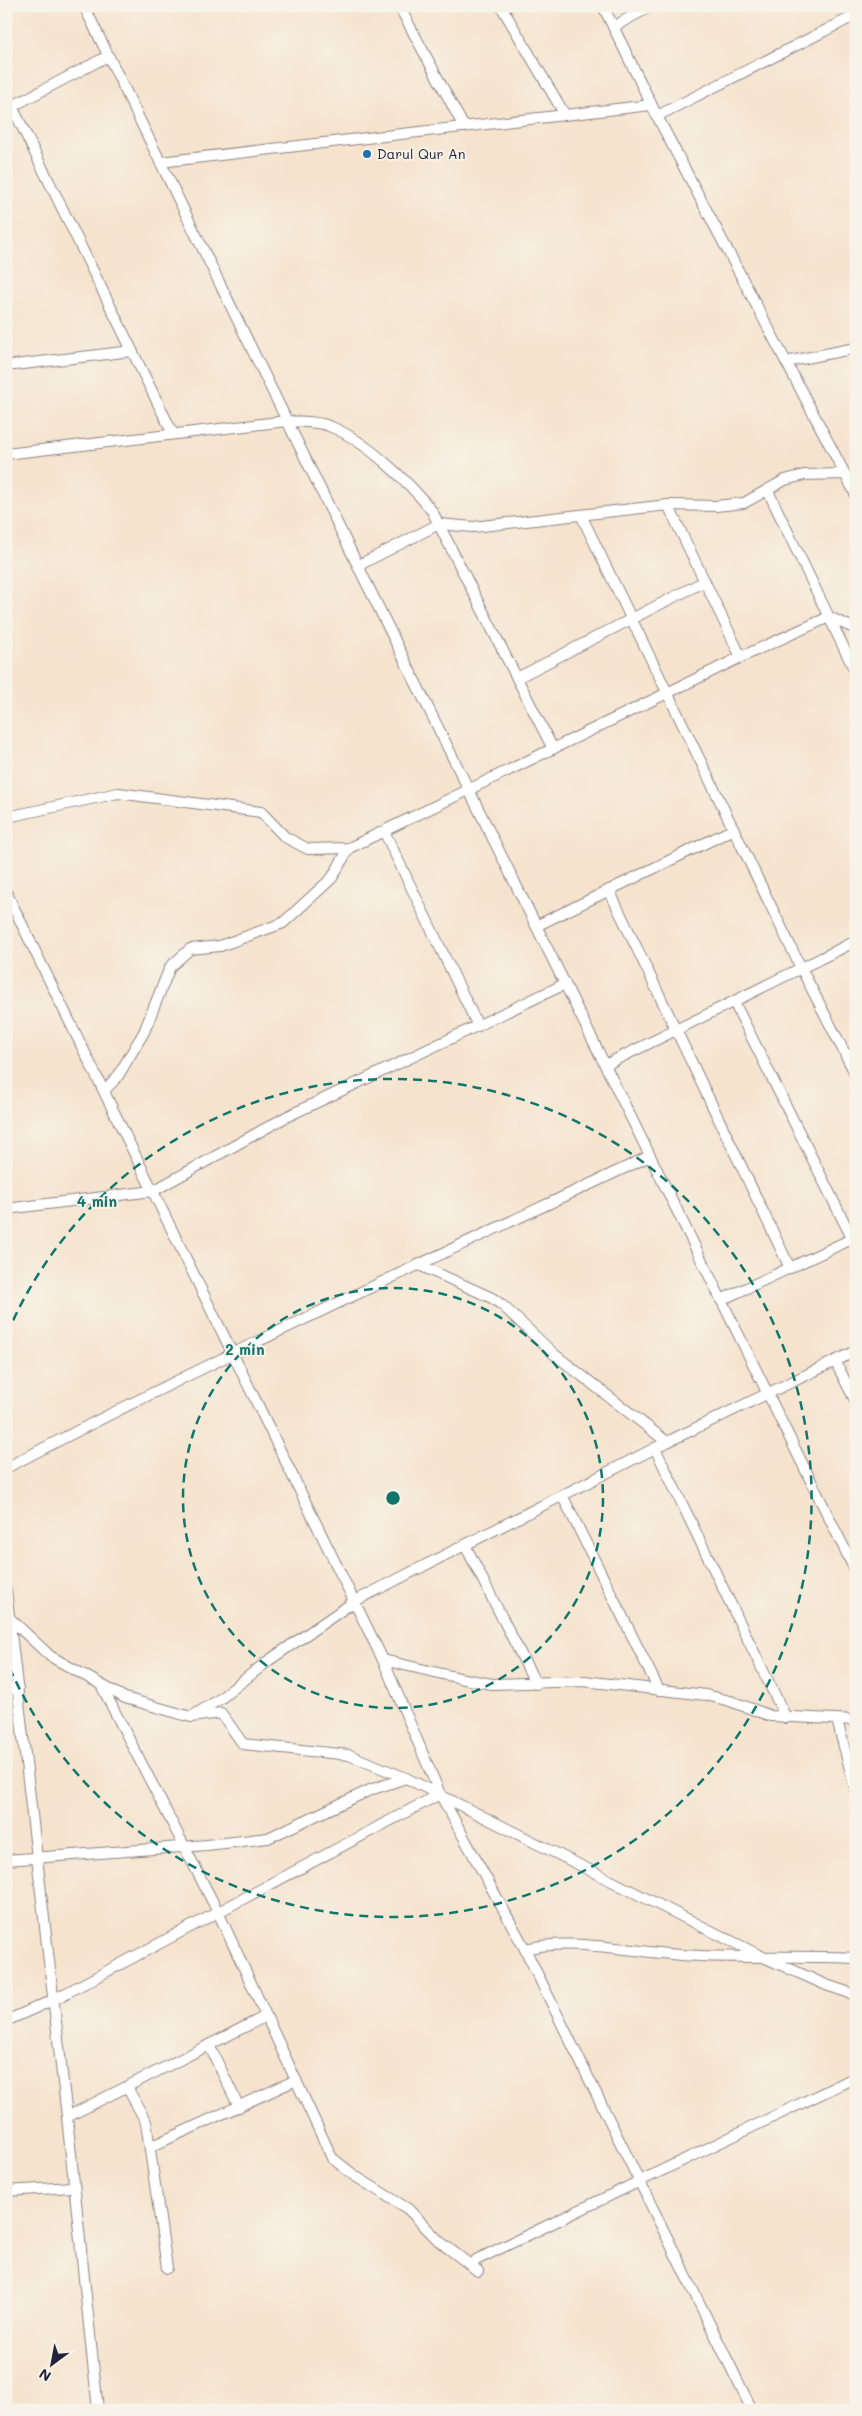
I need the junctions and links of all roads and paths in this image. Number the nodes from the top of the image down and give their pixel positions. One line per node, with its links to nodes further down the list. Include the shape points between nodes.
1 (84, 6): 8 (street)
2 (399, 6): 14 (street)
3 (501, 6): 12 (street)
4 (603, 6): 7 (street)
5 (652, 6): 7 (street)
6 (856, 15): 13 (street)
7 (613, 27): 10 (street)
8 (108, 56): 11 (street); 15 (street)
9 (6, 94): 11 (street)
10 (652, 105): 12 (street); 13 (street)
11 (9, 108): 17 (street)
12 (565, 115): 14 (street)
13 (657, 116): 18 (street)
14 (464, 127): 15 (street)
15 (160, 162): 20 (street)
16 (856, 348): 18 (street)
17 (132, 352): 19 (street); 21 (street)
18 (786, 362): 23 (street)
19 (6, 366)
20 (287, 421): 21 (street); 28 (street, via 328,425 374,453 420,495); 29 (street)
21 (173, 434): 22 (street)
22 (6, 454)
23 (845, 474): 24 (street, via 804,475 785,480); 25 (street)
24 (768, 491): 26 (street, via 744,502 699,507); 31 (street)
25 (856, 495)
26 (668, 505): 27 (street); 30 (street)
27 (581, 515): 28 (street, via 473,528); 32 (street)
28 (439, 524): 29 (street); 36 (street)
29 (359, 568): 39 (street)
30 (704, 581): 32 (street); 34 (street)
31 (829, 618): 33 (street); 34 (street); 35 (street)
32 (631, 619): 36 (street); 37 (street)
33 (856, 628)
34 (741, 657): 37 (street)
35 (856, 672)
36 (517, 678): 38 (street)
37 (668, 693): 38 (street); 41 (street)
38 (553, 749): 39 (street)
39 (469, 790): 42 (street); 46 (street)
40 (6, 814): 43 (street, via 12,816 118,793 261,812 285,837 308,849)
41 (734, 829): 44 (street); 48 (street)
42 (384, 831): 43 (street); 51 (street)
43 (349, 848): 56 (street, via 332,878 283,922 220,946 190,949 170,967 144,1032 118,1076)
44 (609, 890): 46 (street); 52 (street)
45 (6, 892): 56 (street)
46 (536, 926): 49 (street)
47 (856, 941): 48 (street)
48 (801, 968): 50 (street); 53 (street)
49 (565, 984): 51 (street); 54 (street)
50 (734, 1002): 52 (street); 60 (street)
51 (478, 1026): 58 (street, via 286,1117)
52 (676, 1030): 54 (street); 62 (street)
53 (851, 1054): 55 (street)
54 (605, 1065): 57 (street)
55 (856, 1075)
56 (104, 1091): 58 (street)
57 (650, 1156): 61 (street); 63 (street)
58 (153, 1191): 59 (street); 65 (street)
59 (6, 1209)
60 (854, 1237): 62 (street)
61 (419, 1265): 65 (street); 69 (street, via 502,1305 554,1354)
62 (790, 1268): 63 (street)
63 (721, 1300): 67 (street)
64 (856, 1351): 66 (street)
65 (233, 1354): 71 (street); 76 (street)
66 (835, 1361): 67 (street); 68 (street)
67 (768, 1393): 69 (street); 74 (street)
68 (856, 1402)
69 (667, 1442): 70 (street)
70 (655, 1448): 72 (street); 85 (street)
71 (6, 1468)
72 (562, 1495): 73 (street); 83 (street)
73 (466, 1545): 76 (street); 80 (street)
74 (856, 1572)
75 (6, 1590): 77 (street)
76 (354, 1601): 78 (street); 84 (street)
77 (8, 1616): 79 (street, via 50,1656); 81 (street)
78 (383, 1660): 80 (street, via 492,1684); 90 (street)
79 (101, 1684): 84 (street, via 125,1698); 91 (street)
80 (536, 1684): 83 (street, via 584,1681)
81 (18, 1688): 82 (street); 92 (street)
82 (6, 1689)
83 (659, 1690): 85 (street, via 706,1695)
84 (191, 1717): 88 (street, via 221,1713 243,1744 348,1755)
85 (786, 1718): 86 (street)
86 (837, 1720): 87 (street); 89 (street)
87 (856, 1720)
88 (406, 1778): 90 (street); 91 (street, via 370,1790 268,1838)
89 (856, 1792)
90 (440, 1794): 94 (street); 95 (street); 96 (street)
91 (184, 1847): 92 (street); 94 (street)
92 (37, 1856): 93 (street); 99 (street)
93 (6, 1860)
94 (218, 1912): 99 (street); 100 (street)
95 (526, 1950): 96 (street, via 541,1945 683,1955); 109 (street)
96 (761, 1956): 97 (street); 98 (street)
97 (856, 1958)
98 (856, 1995)
99 (53, 2000): 101 (street); 107 (street)
100 (266, 2016): 102 (street); 104 (street)
101 (6, 2021)
102 (209, 2045): 105 (street); 106 (street)
103 (856, 2077): 109 (street)
104 (296, 2080): 106 (street); 114 (street, via 332,2158 355,2176 395,2199 439,2241)
105 (127, 2086): 107 (street); 108 (street, via 146,2122)
106 (239, 2108): 108 (street)
107 (67, 2117): 110 (street)
108 (150, 2147): 113 (street)
109 (639, 2181): 112 (street); 116 (street)
110 (73, 2187): 111 (street); 115 (street)
111 (6, 2191)
112 (476, 2260)
113 (167, 2268)
114 (478, 2271)
115 (98, 2410)
116 (752, 2410)

